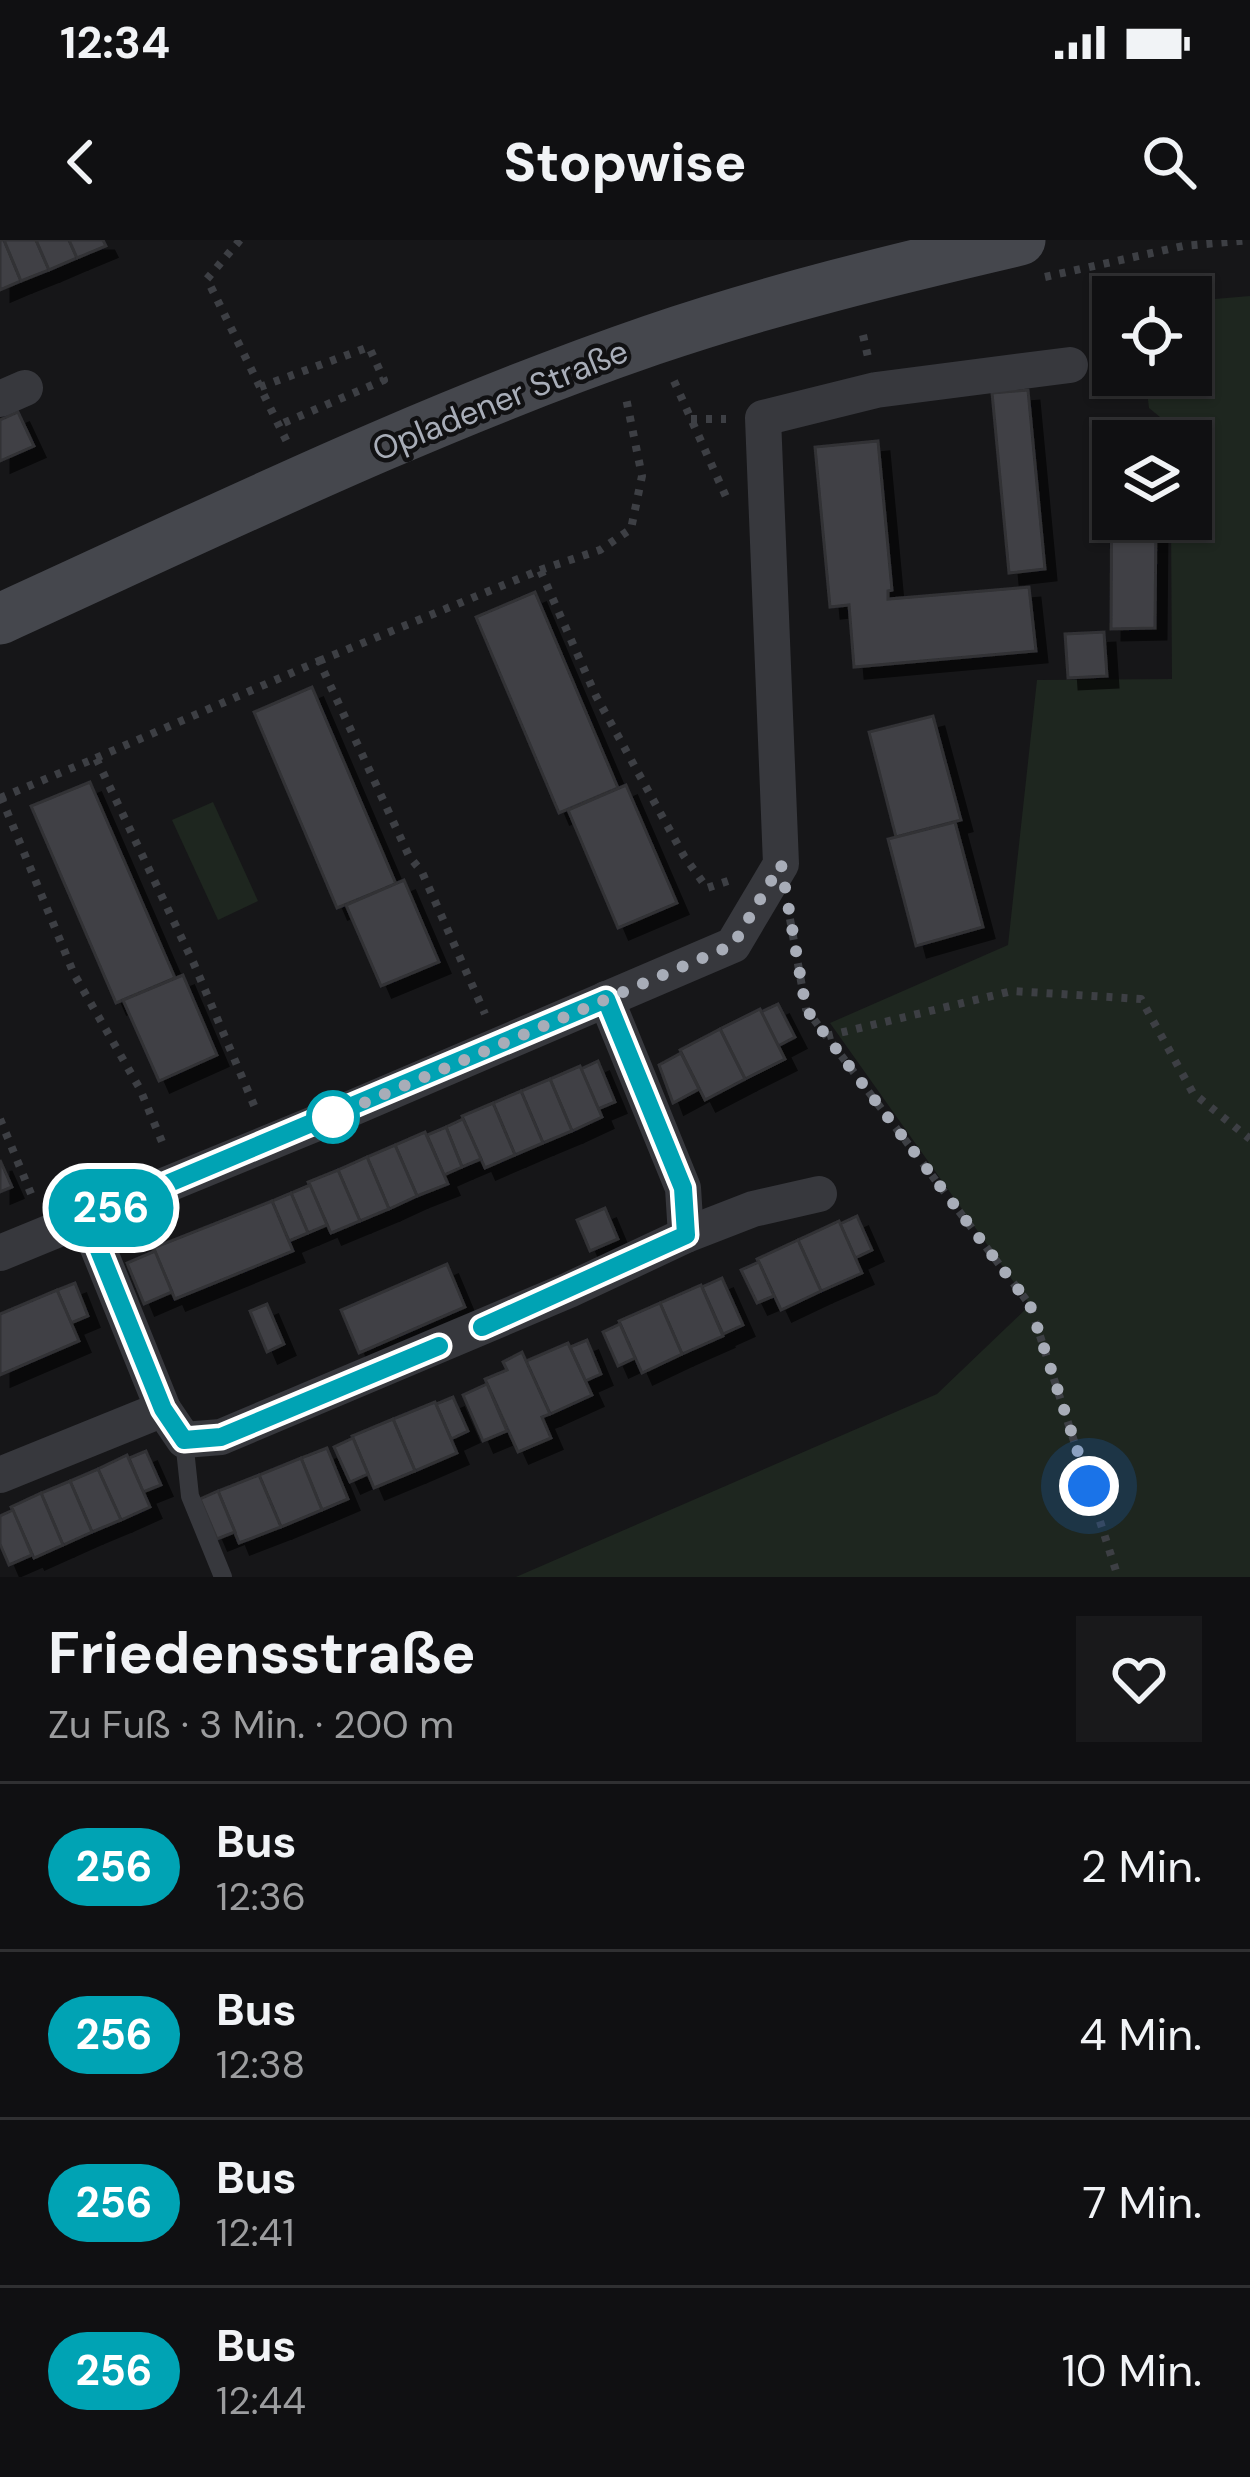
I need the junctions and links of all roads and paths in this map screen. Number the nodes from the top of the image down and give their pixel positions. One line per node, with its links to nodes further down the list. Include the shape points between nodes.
1 (240, 240): 7 (path, via 207,279)
2 (1250, 240): 3 (path)
3 (1024, 261): 14 (main road, Opladener Straße, via 753,307 650,341 331,468)
4 (1070, 364): 12 (street, via 876,389 763,418)
5 (694, 374): 6 (path)
6 (674, 381): 8 (path); 12 (path, via 738,525)
7 (260, 387): 7 (path, via 279,425 384,380 369,347)
8 (658, 387)
9 (642, 393): 10 (path)
10 (626, 398): 11 (path); 13 (path, via 642,476 631,529 600,550)
11 (613, 403)
12 (768, 539): 18 (street)
13 (540, 570): 15 (path); 18 (path, via 596,696 707,888)
14 (0, 619)
15 (319, 661): 16 (path); 21 (path)
16 (96, 758): 17 (path); 24 (path)
17 (1, 798): 25 (path, via 74,974 140,1089)
18 (781, 864): 19 (street, via 733,945); 20 (path, via 806,1009)
19 (606, 999): 21 (street); 29 (street, via 683,1188)
20 (826, 1036): 23 (path, via 1012,991 1141,999 1193,1094); 35 (path, via 1030,1305)
21 (499, 1045): 24 (street)
22 (0, 1119): 28 (path)
23 (1250, 1139)
24 (269, 1143): 25 (street)
25 (179, 1180): 27 (street)
26 (819, 1194): 29 (street)
27 (86, 1218): 28 (street); 31 (street)
28 (48, 1234): 30 (street)
29 (686, 1235): 32 (street, via 221,1437)
30 (0, 1253)
31 (163, 1409): 32 (street); 33 (street)
32 (184, 1440): 34 (lane, via 190,1496)
33 (0, 1475)
34 (223, 1577)
35 (1118, 1577)

